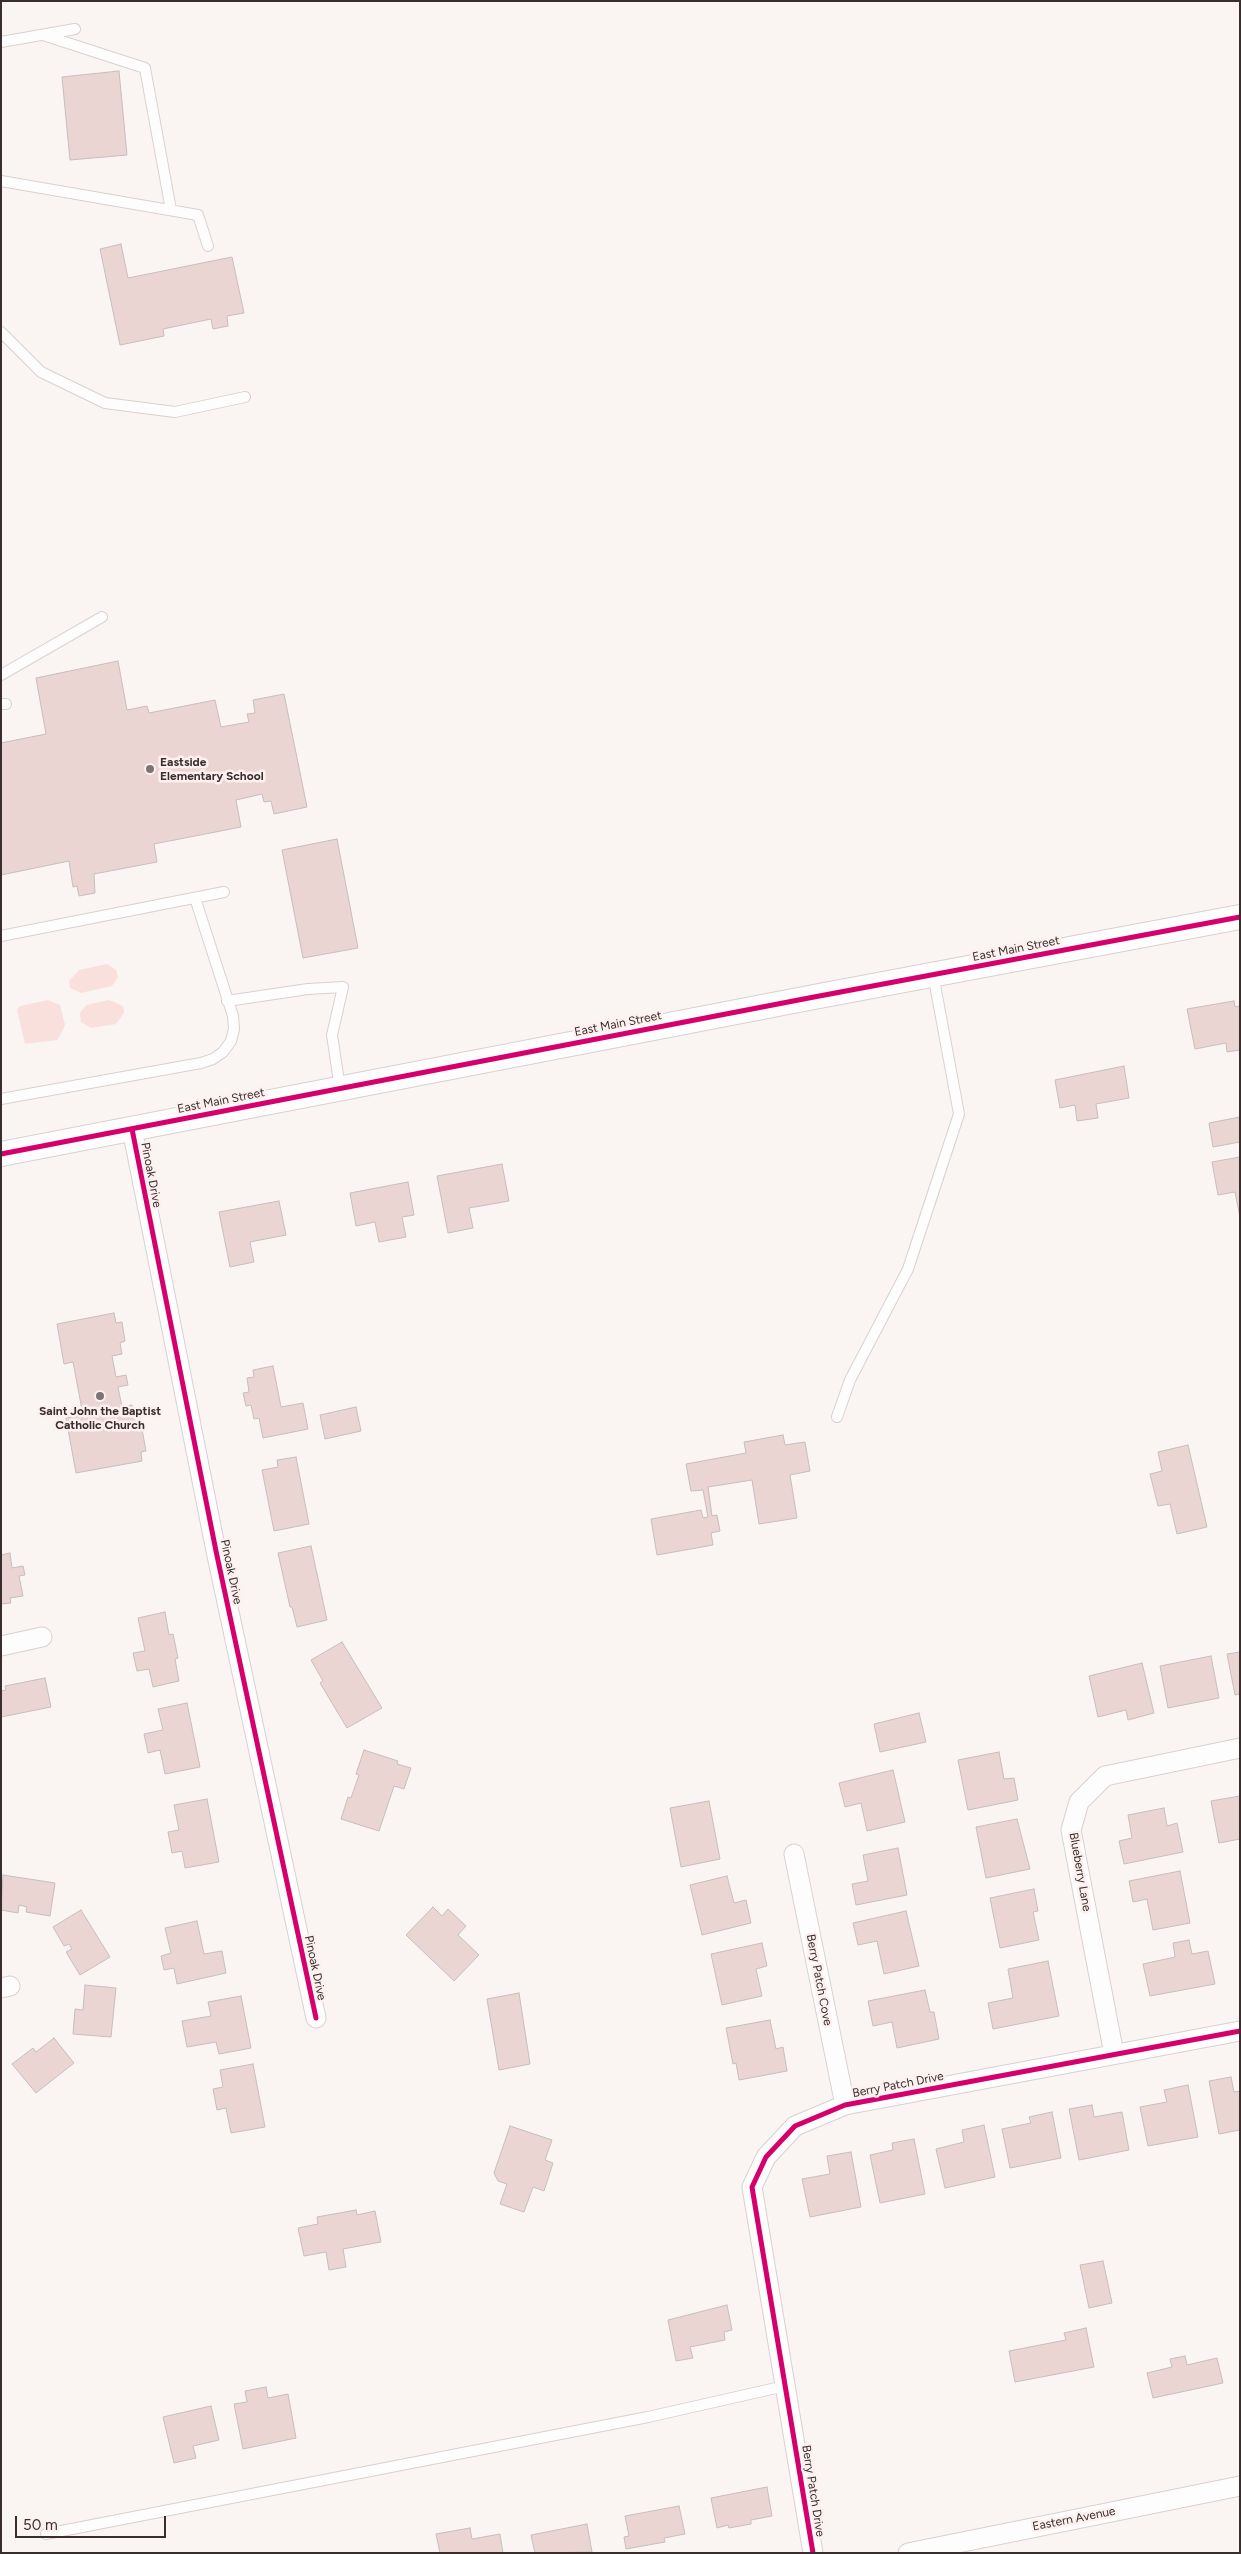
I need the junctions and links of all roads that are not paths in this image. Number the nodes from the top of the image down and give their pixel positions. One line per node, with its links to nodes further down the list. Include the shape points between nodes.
1 (75, 29): 2 (lane)
2 (42, 34): 3 (lane); 5 (lane, via 145,68)
3 (1, 42)
4 (1, 181): 5 (lane)
5 (171, 210): 6 (lane, via 198,215)
6 (208, 246)
7 (1, 332): 8 (lane, via 41,372 105,403 175,412)
8 (245, 397)
9 (102, 616): 10 (lane)
10 (1, 675)
11 (224, 892): 12 (lane)
12 (195, 898): 14 (lane); 16 (lane)
13 (1240, 917): 15 (street, East Main Street)
14 (1, 936)
15 (933, 974): 17 (street, East Main Street); 21 (lane, via 959,1114 908,1268 850,1380)
16 (227, 1001): 17 (lane, via 343,987 332,1036); 18 (lane, via 234,1029 231,1041 213,1059)
17 (340, 1088): 19 (street, East Main Street)
18 (1, 1099)
19 (132, 1129): 20 (street, East Main Street); 26 (street, Pinoak Drive, via 216,1551)
20 (1, 1154)
21 (837, 1416)
22 (42, 1638): 23 (street)
23 (1, 1646)
24 (1240, 1748): 28 (street, Blueberry Lane, via 1105,1776 1079,1802 1071,1830)
25 (794, 1854): 29 (street, Berry Patch Cove)
26 (316, 2018)
27 (1240, 2031): 28 (street, Berry Patch Drive)
28 (1114, 2054): 29 (street, Berry Patch Drive)
29 (845, 2105): 30 (street, Berry Patch Drive, via 795,2126 766,2157 752,2187)
30 (785, 2386): 32 (lane, via 639,2418); 33 (street, Berry Patch Drive)
31 (1240, 2486): 34 (street, Eastern Avenue)
32 (46, 2534)
33 (813, 2553)
34 (908, 2553)

